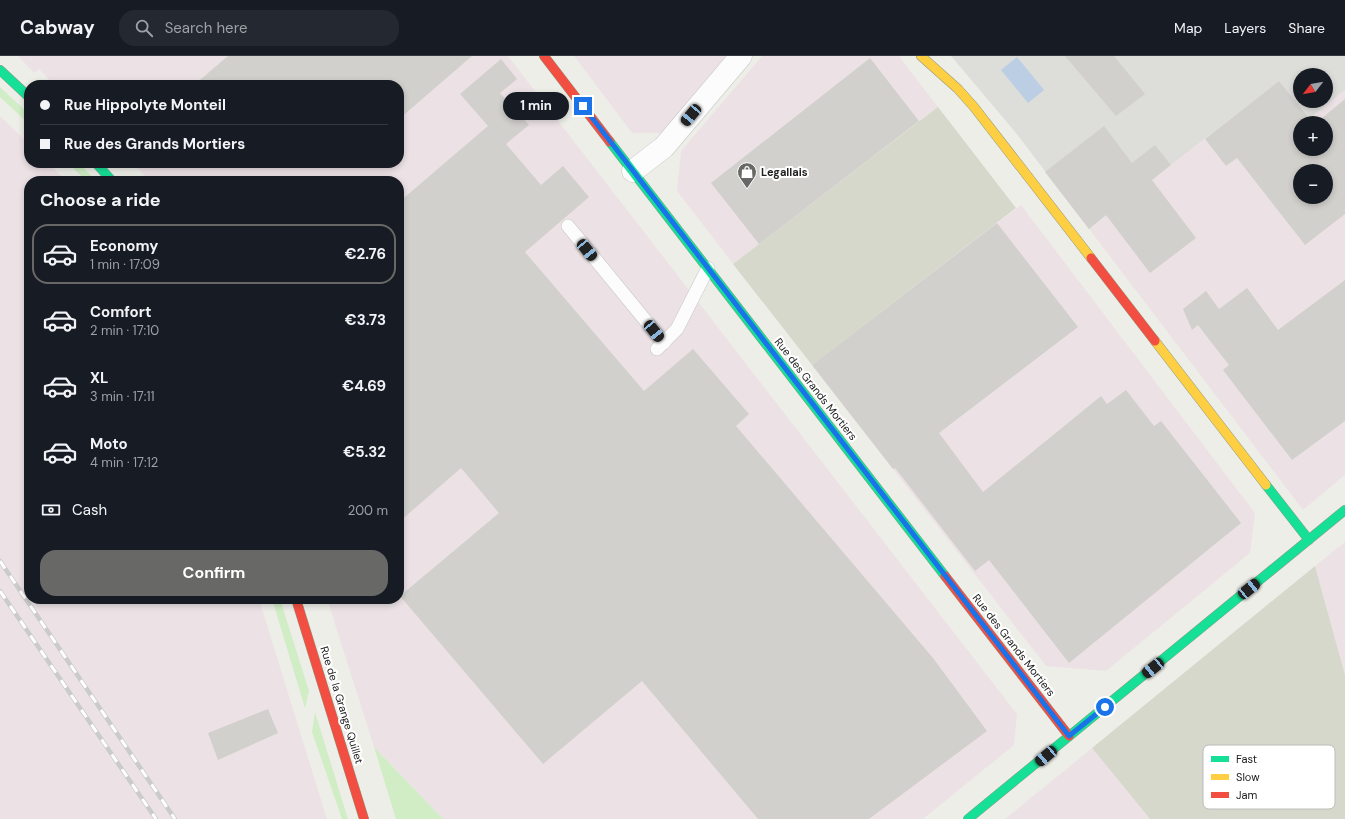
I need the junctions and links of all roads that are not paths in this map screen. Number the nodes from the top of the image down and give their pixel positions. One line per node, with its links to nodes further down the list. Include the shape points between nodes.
1 (544, 56): 7 (street, Rue des Grands Mortiers)
2 (741, 56): 7 (street, via 664,147)
3 (921, 56): 12 (street, via 974,107)
4 (0, 70): 5 (street)
5 (24, 92)
6 (100, 168): 8 (street)
7 (633, 171): 10 (street, Rue des Grands Mortiers)
8 (108, 176)
9 (568, 226): 10 (lane, via 660,346 678,329)
10 (708, 268): 14 (street, Rue des Grands Mortiers)
11 (1345, 510): 12 (street)
12 (1309, 540): 14 (street)
13 (298, 604): 15 (street, Rue de la Grange Quillet)
14 (1069, 736): 16 (street)
15 (364, 819)
16 (968, 819)

